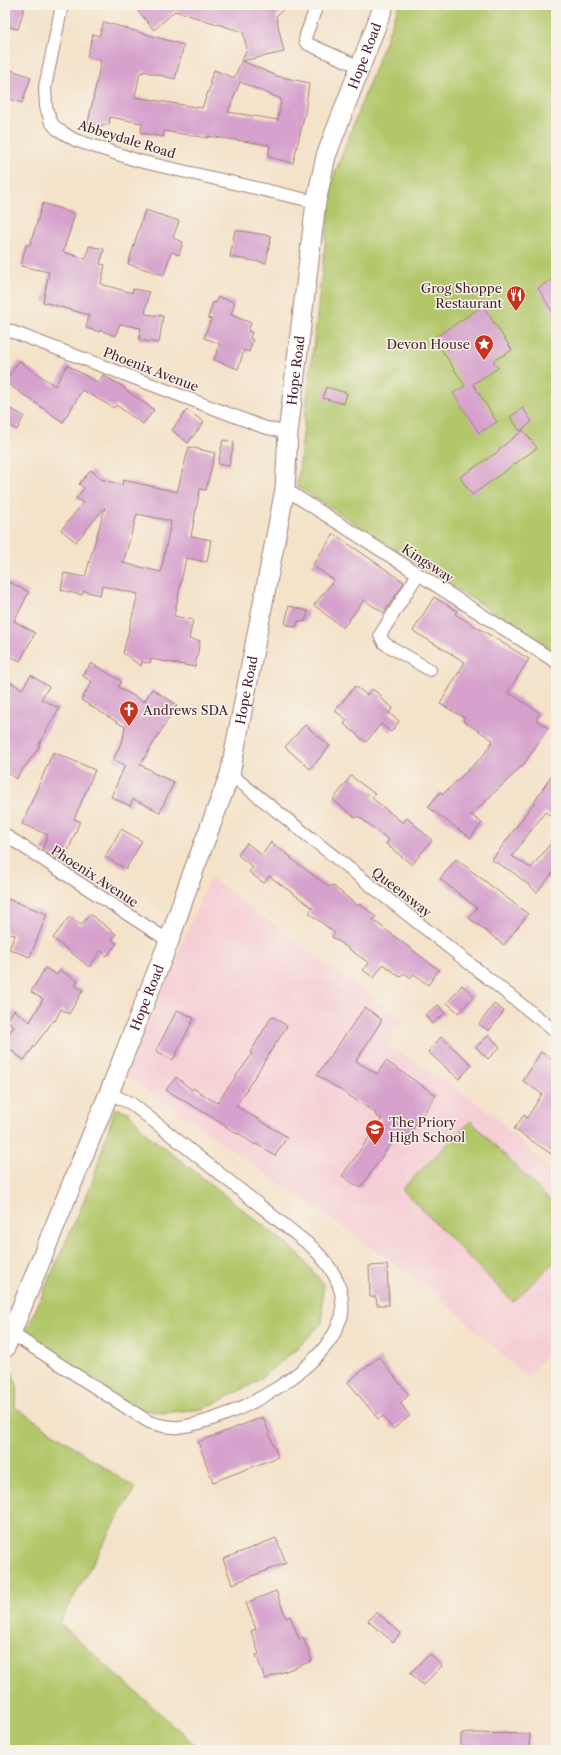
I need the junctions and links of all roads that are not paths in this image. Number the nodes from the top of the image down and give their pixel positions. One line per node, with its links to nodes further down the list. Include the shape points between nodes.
1 (62, 5): 5 (street, Abbeydale Road, via 45,87 46,107 51,122 57,129 75,140 139,161)
2 (317, 5): 4 (street, via 305,40 308,44)
3 (384, 5): 4 (main road, Hope Road)
4 (360, 68): 5 (main road, Hope Road, via 326,156)
5 (316, 202): 7 (main road, Hope Road)
6 (5, 329): 7 (street, Phoenix Avenue, via 263,427)
7 (288, 433): 8 (main road, Hope Road)
8 (285, 489): 9 (street, Kingsway); 12 (main road, Hope Road)
9 (418, 574): 10 (street, Kingsway); 11 (street, via 380,635 384,642)
10 (556, 662)
11 (430, 670)
12 (230, 774): 14 (main road, Hope Road, via 188,883); 15 (street, Queensway)
13 (5, 835): 14 (street, Phoenix Avenue)
14 (169, 941): 16 (main road, Hope Road)
15 (556, 1032)
16 (109, 1093): 17 (main road, Hope Road); 17 (street, via 132,1104 312,1247 328,1263 339,1283 342,1315 322,1351 286,1382 247,1406 220,1417 178,1427 149,1422)
17 (8, 1341)

